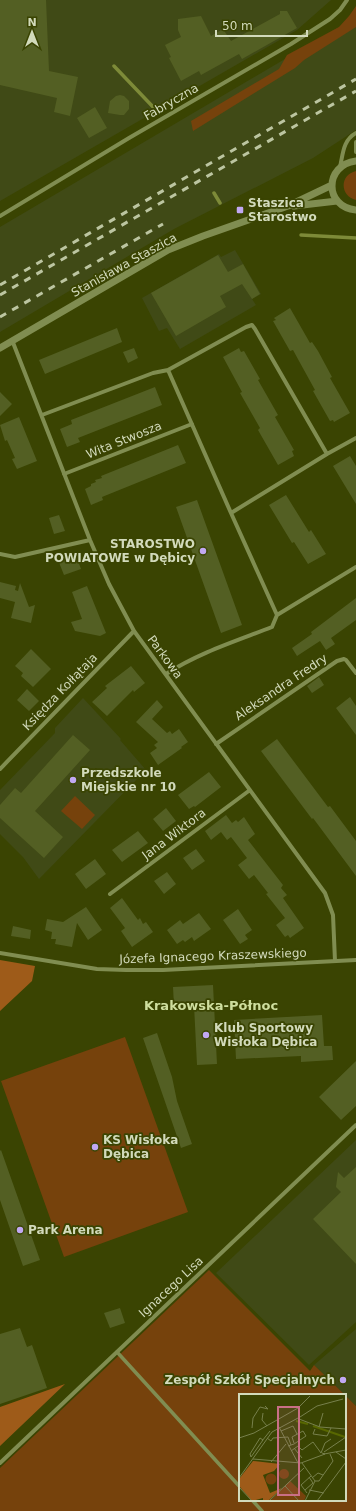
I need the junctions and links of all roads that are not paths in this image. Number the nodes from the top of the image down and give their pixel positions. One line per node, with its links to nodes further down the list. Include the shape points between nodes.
1 (347, 0): 11 (street, Fabryczna, via 330,19 291,44 134,134)
2 (356, 133): 6 (street, via 347,141)
3 (356, 142): 4 (street)
4 (356, 152)
5 (356, 161): 6 (street, via 344,164)
6 (340, 168): 7 (street, via 333,178)
7 (332, 185): 8 (street); 9 (street, Stanisława Staszica)
8 (338, 201): 9 (street, Stanisława Staszica); 10 (street, via 346,208)
9 (288, 206): 12 (street, Stanisława Staszica, via 168,250)
10 (356, 210)
11 (0, 216)
12 (12, 340): 13 (street, Stanisława Staszica); 15 (street, Parkowa)
13 (0, 348)
14 (168, 370): 15 (street, via 152,373); 16 (street); 18 (street, via 252,325)
15 (42, 415): 19 (street, Parkowa)
16 (192, 424): 19 (street, Wita Stwosza); 20 (street)
17 (356, 438): 18 (street)
18 (327, 454): 20 (street)
19 (64, 474): 21 (street, Parkowa)
20 (231, 512): 24 (street)
21 (90, 540): 22 (street, via 14,557); 25 (street, Parkowa, via 109,584)
22 (0, 554)
23 (356, 567): 24 (street)
24 (277, 615): 27 (street, via 272,627 199,655)
25 (134, 630): 27 (street, Parkowa); 29 (street, Księdza Kołłątaja)
26 (356, 672): 28 (street, Aleksandra Fredry, via 346,660 337,662)
27 (166, 674): 28 (street, Parkowa)
28 (216, 744): 30 (street, Parkowa)
29 (0, 768)
30 (250, 790): 31 (street, Jana Wiktora); 34 (street, Parkowa, via 325,893 333,915)
31 (110, 894)
32 (0, 953): 34 (street, Józefa Ignacego Kraszewskiego, via 98,969 126,970)
33 (356, 960): 34 (street, Józefa Ignacego Kraszewskiego)
34 (335, 961)
35 (356, 1125): 36 (street, Ignacego Lisa)
36 (117, 1352): 37 (street, Ignacego Lisa); 38 (street)
37 (0, 1463)
38 (239, 1486)
39 (253, 1501): 40 (street)
40 (262, 1511)

